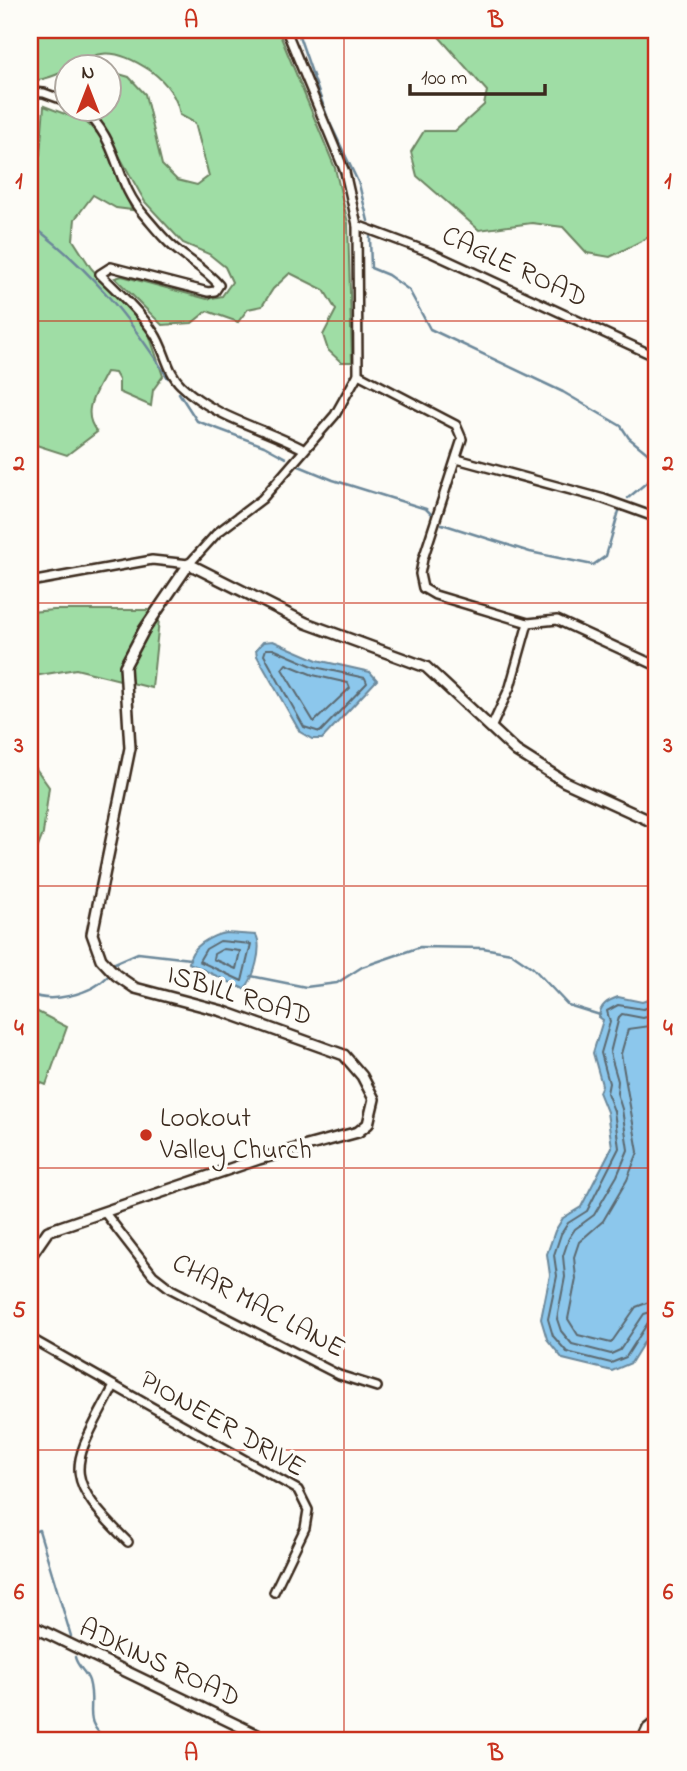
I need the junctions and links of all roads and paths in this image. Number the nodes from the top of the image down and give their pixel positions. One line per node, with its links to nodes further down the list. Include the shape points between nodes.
1 (286, 30): 5 (street, via 345,172)
2 (30, 92): 3 (street)
3 (52, 96)
4 (94, 122): 8 (street, via 108,138 126,190 143,214 219,285 208,292 111,267 100,274 155,335 178,382 192,395 234,422 277,435)
5 (357, 225): 6 (street, CAGLE ROAD, via 432,253); 7 (street)
6 (652, 355)
7 (358, 374): 8 (street, via 335,415); 9 (street, via 456,425 462,439)
8 (303, 450): 11 (street, via 262,499 217,533)
9 (457, 459): 10 (street); 13 (street, via 423,559 421,584 435,595)
10 (657, 518)
11 (190, 564): 12 (street, via 152,560); 15 (street, via 306,623 426,667); 17 (street, ISBILL ROAD, via 125,666 130,748 92,934 101,959 135,988 222,1011 344,1055 374,1099 373,1113 358,1132 259,1158)
12 (30, 582)
13 (528, 623): 14 (street, via 556,620); 15 (street, via 510,687)
14 (657, 666)
15 (491, 728): 16 (street, via 516,751 565,782)
16 (657, 824)
17 (104, 1213): 18 (street, ISBILL ROAD, via 48,1231); 21 (street, CHAR MAC LANE, via 153,1275 171,1289 339,1375)
18 (30, 1257)
19 (30, 1338): 20 (street, PIONEER DRIVE)
20 (114, 1386): 22 (street, via 79,1456 78,1475 95,1510); 23 (street, PIONEER DRIVE, via 298,1490 309,1510 305,1528)
21 (377, 1387)
22 (128, 1542)
23 (274, 1592)
24 (30, 1625): 26 (street, ADKINS ROAD)
25 (657, 1720): 27 (street)
26 (270, 1741)
27 (640, 1741)

